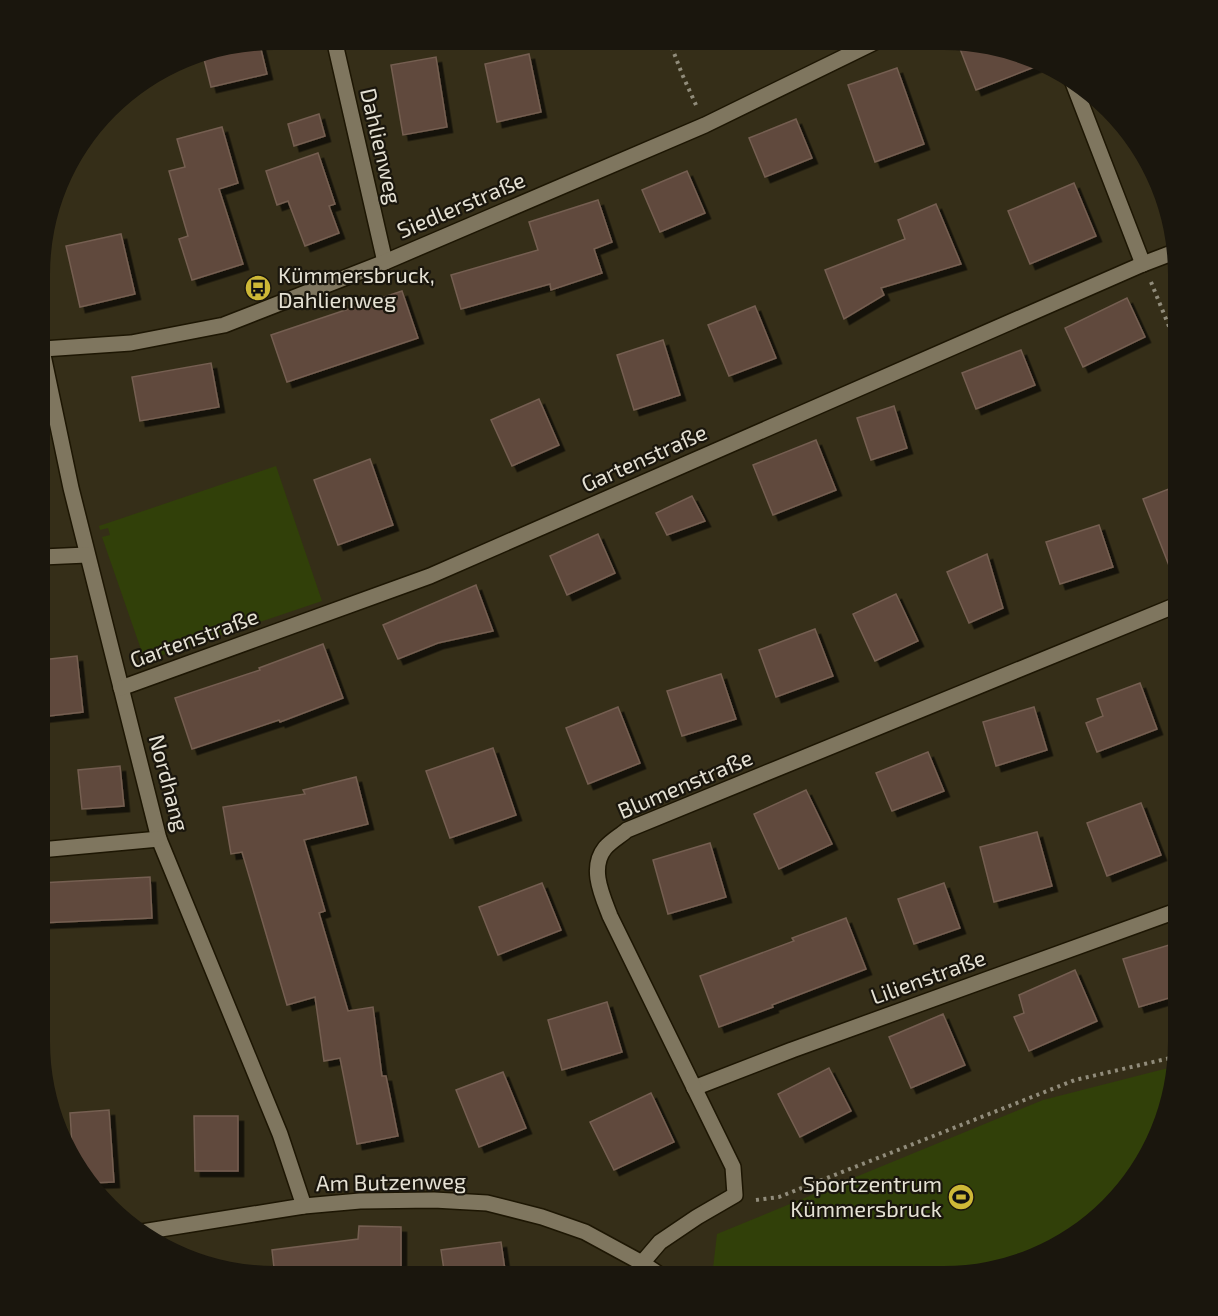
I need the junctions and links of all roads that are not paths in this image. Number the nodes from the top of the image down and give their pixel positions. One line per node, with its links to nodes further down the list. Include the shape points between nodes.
1 (337, 50): 5 (street, Dahlienweg)
2 (859, 50): 5 (street, Siedlerstraße, via 705,125)
3 (1077, 93): 6 (street)
4 (1168, 255): 6 (street, Gartenstraße)
5 (385, 262): 7 (street, Siedlerstraße, via 224,325 131,343)
6 (1143, 264): 12 (street, Gartenstraße, via 430,576)
7 (50, 349)
8 (50, 388): 9 (street, Nordhang)
9 (87, 555): 10 (street); 12 (street, Nordhang)
10 (50, 557)
11 (1168, 609): 16 (street, Blumenstraße, via 627,830 604,849 597,866 599,890)
12 (121, 688): 13 (street, Nordhang)
13 (159, 839): 14 (street); 17 (street, Nordhang, via 280,1134)
14 (50, 848)
15 (1168, 914): 16 (street, Lilienstraße)
16 (694, 1088): 19 (street, Blumenstraße, via 734,1167 735,1195 660,1242)
17 (304, 1206): 18 (street, Am Butzenweg); 19 (street, Am Butzenweg, via 360,1201 487,1203 585,1232)
18 (151, 1231)
19 (642, 1263): 20 (street, Am Butzenweg)
20 (647, 1266)

